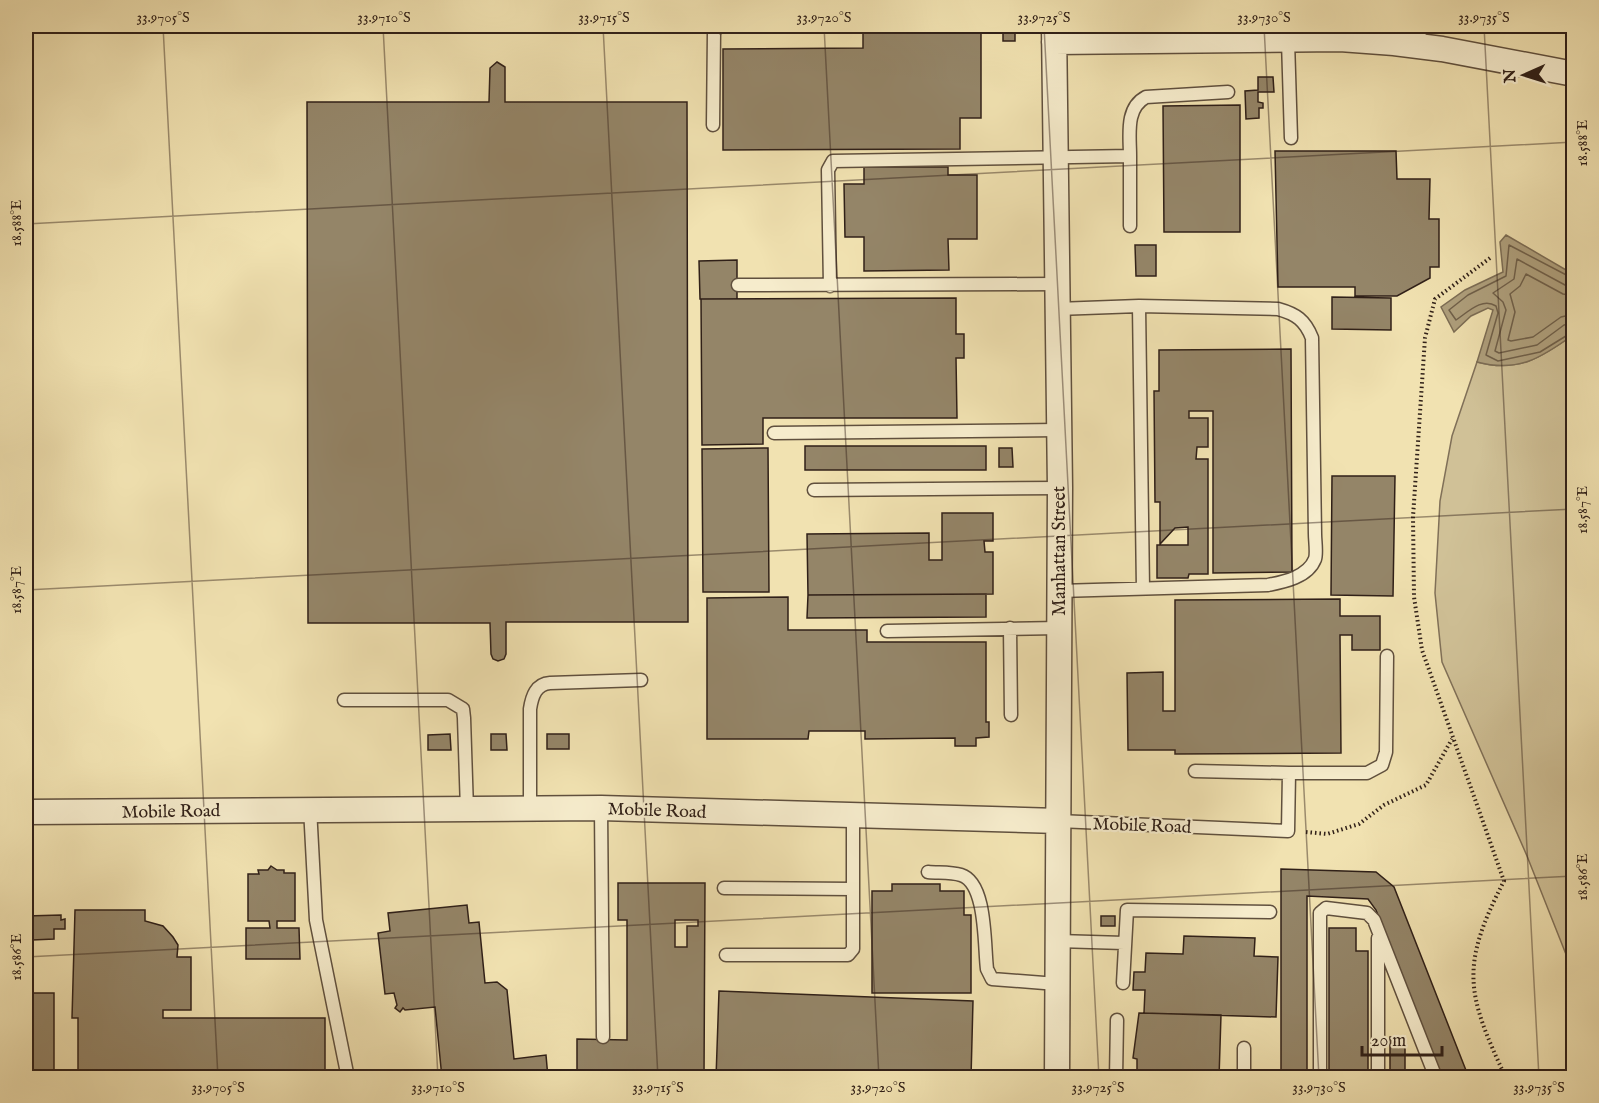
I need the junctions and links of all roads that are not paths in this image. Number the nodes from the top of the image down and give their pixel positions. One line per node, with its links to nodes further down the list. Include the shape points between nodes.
1 (719, 26): 7 (lane, via 714,32)
2 (1054, 34): 4 (street); 10 (street, Manhattan Street)
3 (1419, 36): 4 (street); 5 (street)
4 (1288, 41): 8 (lane)
5 (1574, 74)
6 (1228, 92): 9 (lane, via 1146,97 1139,101 1130,122)
7 (713, 125)
8 (1291, 138)
9 (1130, 156): 10 (lane); 11 (lane)
10 (1056, 158): 12 (street, Manhattan Street); 14 (lane, via 833,161 828,170)
11 (1130, 226)
12 (1056, 284): 14 (lane); 16 (street, Manhattan Street)
13 (738, 285): 14 (lane)
14 (830, 286)
15 (1139, 306): 16 (lane); 21 (lane); 21 (lane, via 1278,309 1294,314 1306,324 1312,338 1315,523 1315,560 1290,580 1268,585)
16 (1057, 309): 17 (street, Manhattan Street)
17 (1058, 430): 18 (lane); 19 (street, Manhattan Street)
18 (774, 433)
19 (1060, 488): 20 (lane); 22 (street, Manhattan Street)
20 (814, 490)
21 (1143, 589): 22 (lane)
22 (1059, 591): 24 (street, Manhattan Street)
23 (1010, 628): 24 (lane); 25 (lane); 29 (lane)
24 (1059, 628): 38 (street, Manhattan Street)
25 (886, 631)
26 (1387, 656): 31 (lane, via 1386,752 1382,765 1367,773)
27 (641, 680): 33 (lane, via 550,683 538,687 530,709)
28 (344, 700): 35 (lane, via 442,700 464,709)
29 (1011, 715)
30 (1195, 771): 31 (lane)
31 (1289, 773): 38 (lane, Mobile Road, via 1288,831)
32 (310, 808): 35 (street, Mobile Road); 36 (street, Mobile Road); 52 (lane, via 316,920)
33 (530, 808): 34 (street, Mobile Road); 35 (street, Mobile Road)
34 (601, 808): 37 (street, Mobile Road); 50 (lane)
35 (467, 810)
36 (26, 812)
37 (854, 815): 38 (street, Mobile Road); 41 (lane)
38 (1058, 821): 44 (street, Manhattan Street)
39 (928, 872): 48 (lane, via 960,874 974,885 980,896 987,969 992,979)
40 (724, 888): 41 (lane)
41 (853, 889): 46 (lane, via 853,949 848,955)
42 (1270, 912): 45 (lane, via 1130,909 1125,914)
43 (1378, 931): 56 (lane, via 1367,913 1321,910); 57 (lane); 58 (lane)
44 (1058, 941): 45 (lane); 48 (street, Manhattan Street)
45 (1124, 943): 47 (lane)
46 (726, 955)
47 (1122, 983)
48 (1057, 984): 53 (street, Manhattan Street)
49 (1117, 1020): 54 (lane)
50 (603, 1037)
51 (1244, 1048): 55 (lane)
52 (348, 1077)
53 (1057, 1077)
54 (1116, 1077)
55 (1244, 1077)
56 (1320, 1077)
57 (1378, 1077)
58 (1436, 1077)

